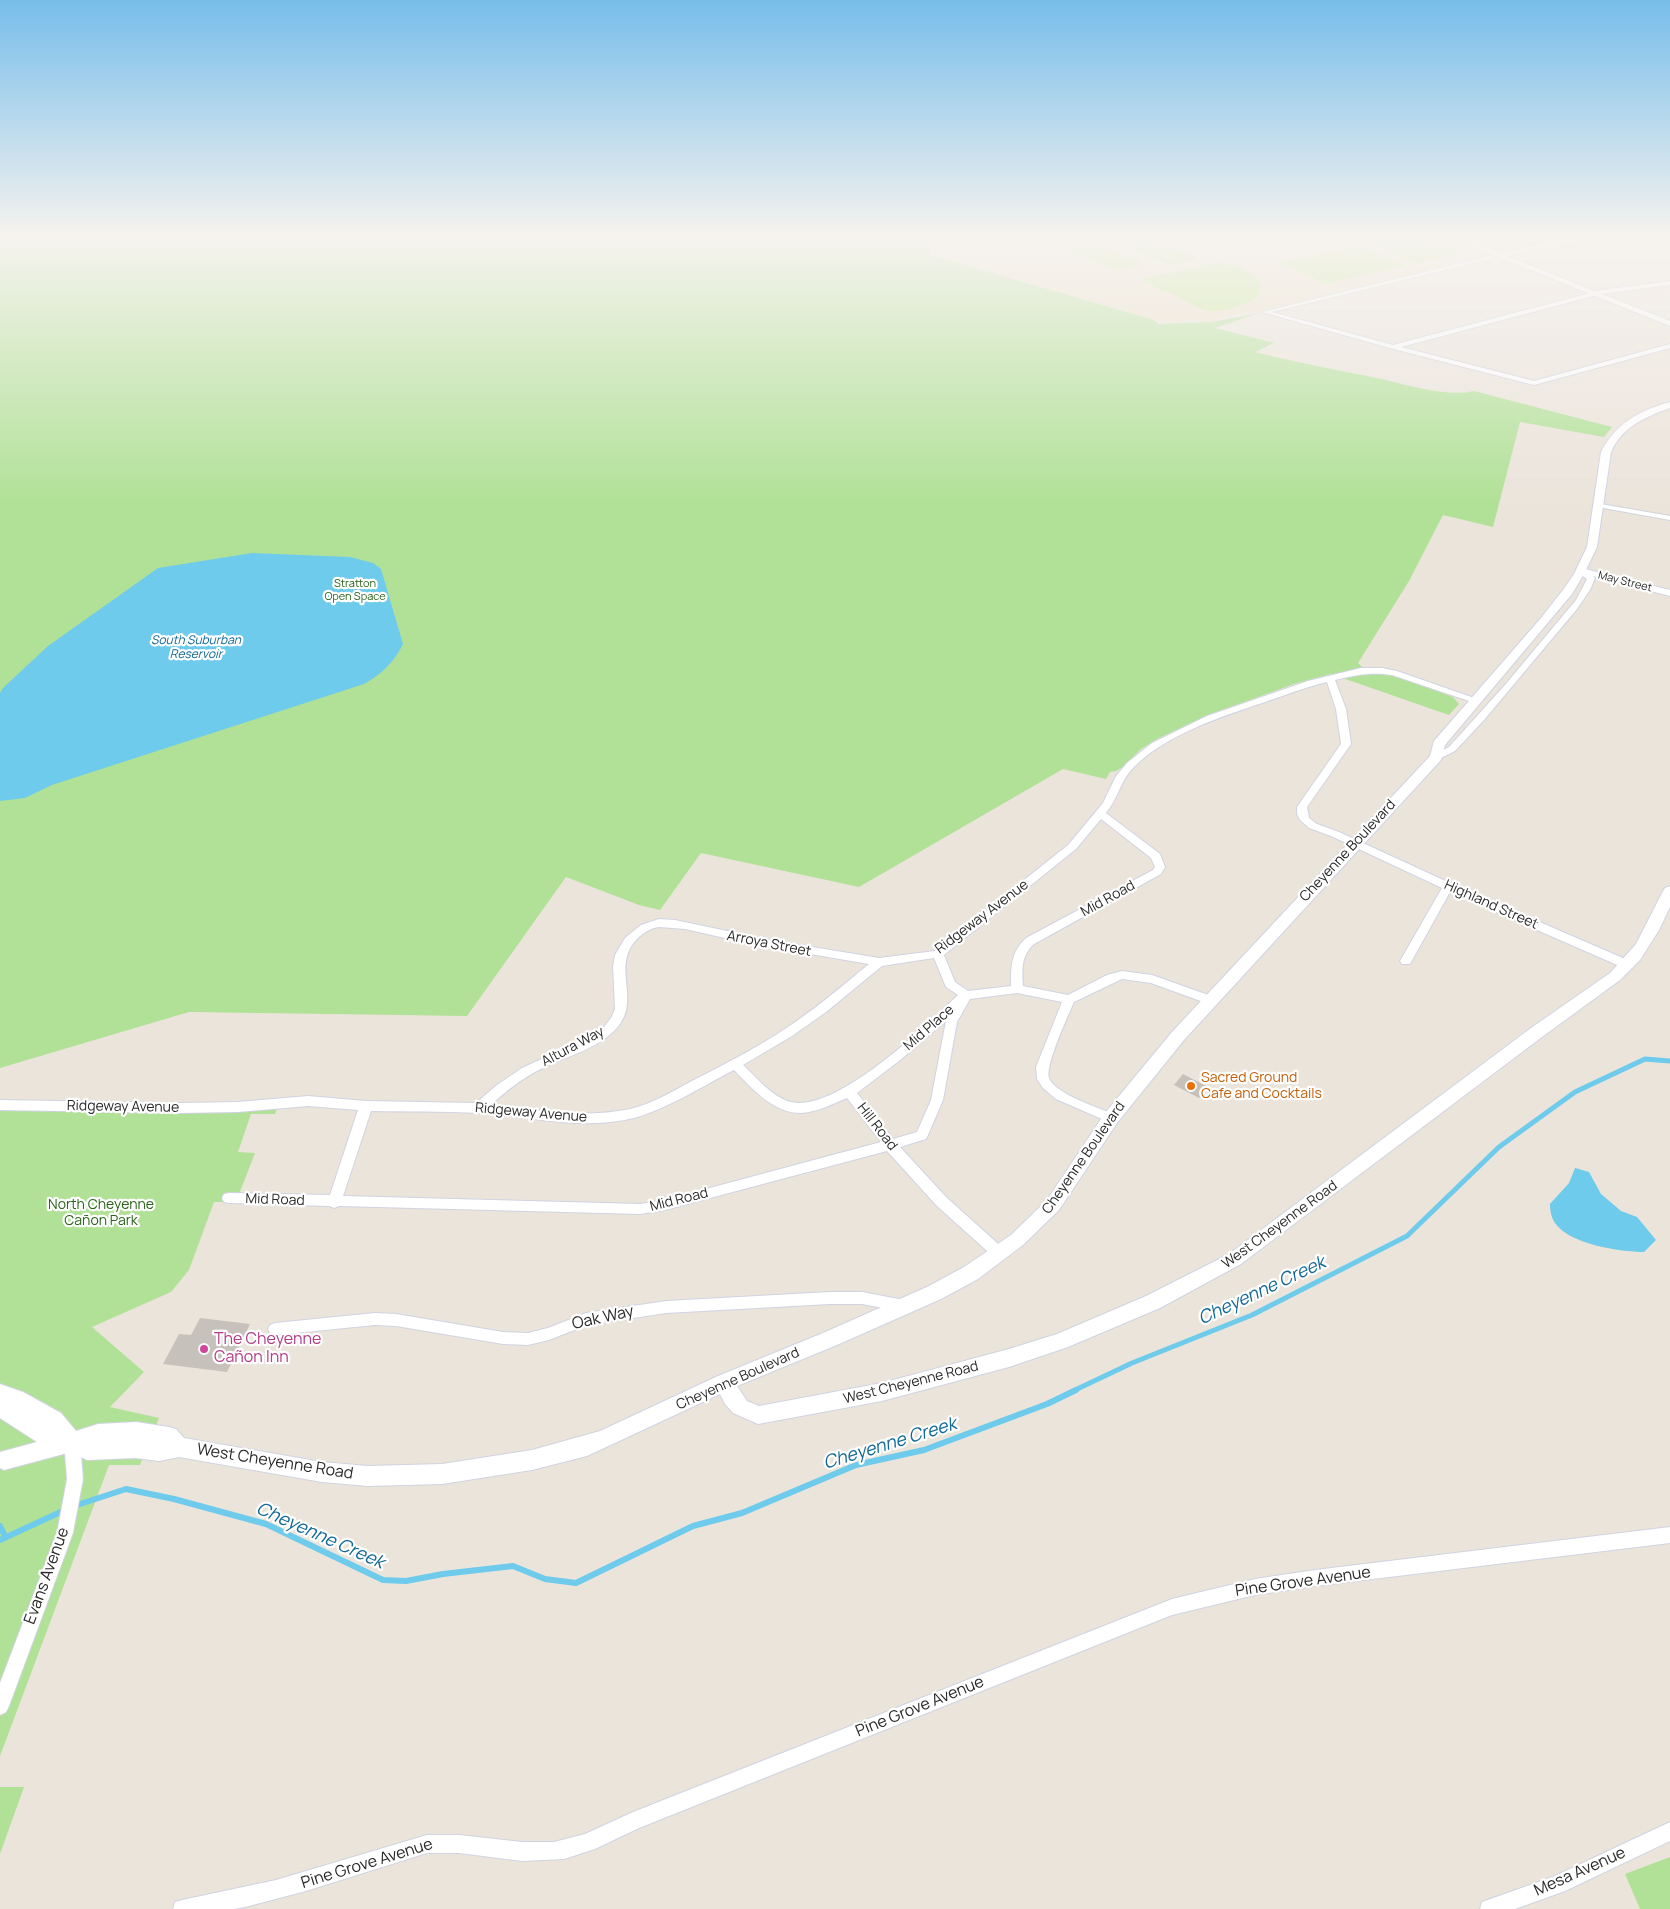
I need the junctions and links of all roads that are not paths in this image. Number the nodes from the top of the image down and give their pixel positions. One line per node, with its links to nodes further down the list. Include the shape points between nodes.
1 (1309, 324): 4 (street)
2 (1479, 324): 4 (street)
3 (1670, 346): 4 (street, via 1534,383)
4 (1392, 347)
5 (1670, 405): 6 (street, Cheyenne Boulevard, via 1636,419 1612,439 1606,452)
6 (1598, 505): 7 (street); 8 (street, Cheyenne Boulevard, via 1592,547)
7 (1670, 518)
8 (1580, 570): 9 (street, May Street); 11 (street, Cheyenne Boulevard, via 1568,592); 12 (street, Cheyenne Boulevard, via 1591,578 1579,601 1526,668 1452,749)
9 (1670, 593)
10 (1330, 678): 11 (street, Ridgeway Avenue, via 1361,671 1382,671); 13 (street, Ridgeway Avenue, via 1246,704 1155,745 1119,778); 14 (street, Highland Street, via 1341,709 1346,744 1302,807 1302,814 1313,826)
11 (1475, 700): 12 (street, Cheyenne Boulevard, via 1439,744)
12 (1436, 757): 14 (street, Cheyenne Boulevard)
13 (1101, 814): 18 (street, Ridgeway Avenue, via 1072,847); 22 (street, Mid Road, via 1152,852 1160,867 1157,872 1021,948 1017,956)
14 (1355, 844): 15 (street, Highland Street); 25 (street, Cheyenne Boulevard)
15 (1448, 887): 19 (street); 21 (street, Highland Street)
16 (1670, 891): 21 (street, West Cheyenne Road, via 1650,935)
17 (660, 922): 20 (street, Arroya Street); 30 (street, Altura Way, via 638,932 620,954 622,1003 620,1013 608,1029 585,1044 541,1063 492,1095)
18 (938, 954): 20 (street, Ridgeway Avenue); 23 (street, Mid Place, via 950,984)
19 (1406, 961)
20 (879, 962): 26 (street, Ridgeway Avenue, via 795,1028)
21 (1628, 965): 38 (street, West Cheyenne Road, via 1275,1231 1235,1259 1152,1302 1061,1341 1009,1358 835,1402 758,1415 740,1407)
22 (1017, 989): 23 (street); 24 (street)
23 (966, 995): 27 (street, Mid Place, via 942,1019); 32 (street, Mid Road, via 951,1022 937,1100 928,1124 922,1135)
24 (1069, 999): 25 (street, via 1101,982 1122,976 1152,979); 31 (street, via 1042,1067 1042,1077 1055,1092)
25 (1210, 1000): 31 (street, Cheyenne Boulevard)
26 (735, 1064): 27 (street, Hill Road, via 765,1093 788,1105 802,1108); 30 (street, Ridgeway Avenue, via 647,1108 618,1116 571,1119)
27 (849, 1092): 32 (street, Hill Road)
28 (0, 1105): 29 (street, Ridgeway Avenue, via 179,1108 308,1101)
29 (366, 1106): 30 (street, Ridgeway Avenue); 34 (street)
30 (479, 1108)
31 (1111, 1118): 35 (street, Cheyenne Boulevard, via 1053,1205)
32 (890, 1145): 34 (street, Mid Road, via 640,1210); 35 (street, Hill Road, via 942,1202)
33 (229, 1198): 34 (street, Mid Road)
34 (334, 1203)
35 (1000, 1254): 36 (street, Cheyenne Boulevard)
36 (904, 1306): 37 (street, Oak Way, via 862,1298 830,1298 666,1307 586,1319 528,1340 376,1319); 38 (street, Cheyenne Boulevard)
37 (275, 1329)
38 (725, 1382): 41 (street, Cheyenne Boulevard)
39 (0, 1393): 42 (street, via 16,1398 54,1420)
40 (0, 1407): 42 (street, West Cheyenne Road, via 42,1434)
41 (607, 1438): 42 (street, West Cheyenne Road, via 541,1458 481,1469 386,1476 322,1472 174,1442 159,1451 134,1448 87,1450)
42 (72, 1442): 43 (street); 45 (street, Evans Avenue, via 74,1484 65,1533)
43 (2, 1460)
44 (1670, 1536): 47 (street, Pine Grove Avenue, via 1315,1578 1229,1592 1172,1607 577,1846 553,1852 523,1852 442,1842 427,1844 290,1888)
45 (0, 1706)
46 (1670, 1831): 48 (street, Mesa Avenue, via 1558,1884)
47 (182, 1909)
48 (1489, 1909)

